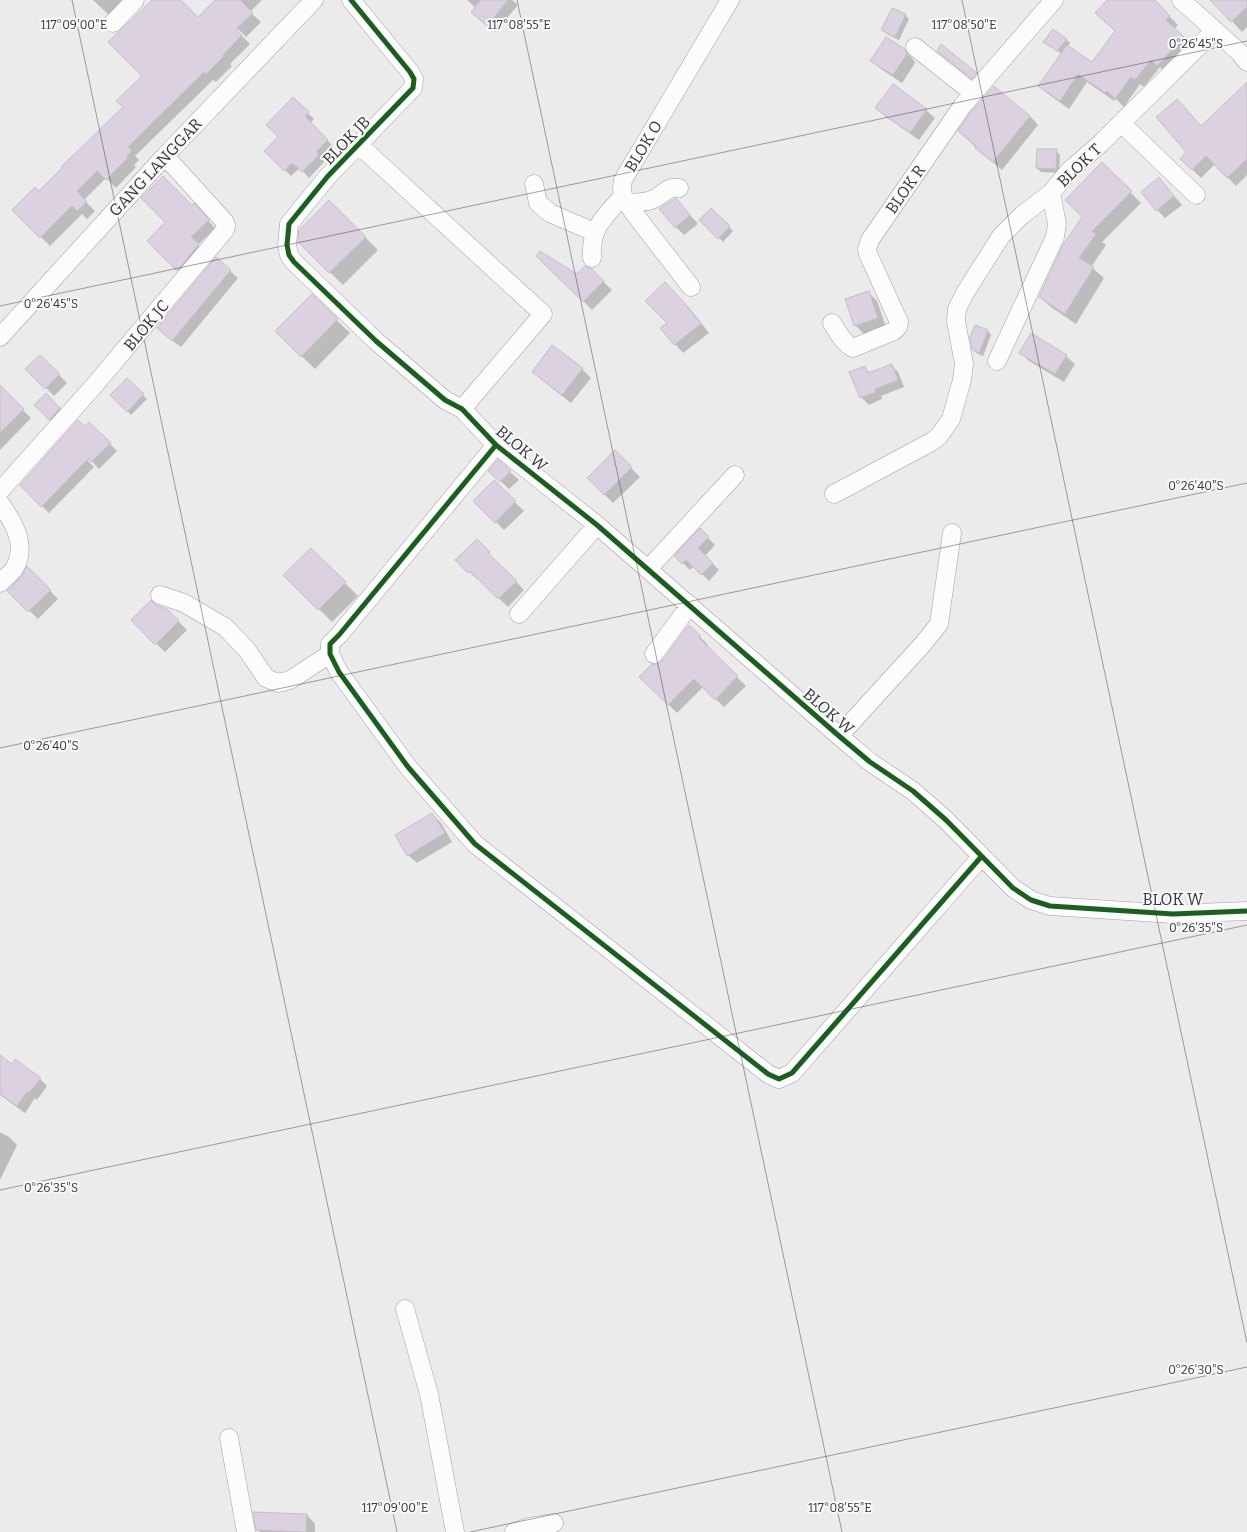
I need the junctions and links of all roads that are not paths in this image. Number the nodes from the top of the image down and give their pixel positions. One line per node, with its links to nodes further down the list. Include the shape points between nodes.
1 (135, 0): 7 (street)
2 (314, 0): 14 (street, GANG LANGGAR)
3 (351, 0): 13 (street, BLOK JB, via 414,78 413,88)
4 (730, 0): 19 (street, BLOK O, via 623,180)
5 (1054, 0): 11 (street, BLOK R)
6 (1193, 3): 8 (street)
7 (113, 23)
8 (1215, 30): 10 (street); 12 (street, BLOK T)
9 (914, 47): 11 (street)
10 (1244, 54)
11 (974, 93): 23 (street, BLOK R, via 870,240 867,249 899,322 898,327 853,348 848,346)
12 (1121, 123): 17 (street, BLOK T, via 1068,171); 18 (street)
13 (359, 145): 26 (street, BLOK JB, via 328,176 289,224 289,255 376,341); 27 (street, via 543,314)
14 (164, 156): 24 (street, GANG LANGGAR); 30 (street, BLOK JC, via 224,221 226,228 100,380)
15 (534, 184): 20 (street, via 538,203 550,213)
16 (679, 188): 19 (street, via 668,189 658,198 648,201)
17 (1051, 193): 25 (street, BLOK T, via 1057,224 1055,237); 31 (street, via 1001,236 957,309 956,321 964,364 948,426 933,441)
18 (1196, 195)
19 (625, 199): 20 (street); 22 (street)
20 (594, 232): 21 (street)
21 (592, 258)
22 (691, 287)
23 (832, 323)
24 (0, 337)
25 (997, 361)
26 (445, 400): 27 (street, BLOK W)
27 (462, 410): 28 (street, BLOK W)
28 (496, 445): 33 (street, BLOK W); 40 (street, via 330,644)
29 (735, 475): 35 (street)
30 (0, 492)
31 (834, 494)
32 (0, 503): 36 (street, via 16,528 20,552 14,569)
33 (596, 525): 35 (street, BLOK W); 39 (street)
34 (952, 533): 42 (street, via 939,624)
35 (648, 569): 38 (street, BLOK W)
36 (0, 583)
37 (160, 595): 40 (street, via 184,603 225,627 247,650 266,678 278,683 290,680)
38 (690, 605): 41 (street); 42 (street, BLOK W)
39 (519, 614)
40 (330, 654): 43 (street, via 339,672 408,767 476,844 779,1079 792,1073)
41 (654, 654)
42 (839, 736): 43 (street, BLOK W, via 913,791)
43 (981, 857): 44 (street, BLOK W, via 1013,888 1031,900 1050,906 1173,914)
44 (1247, 911)
45 (405, 1308): 49 (street, via 429,1394)
46 (229, 1438): 48 (street)
47 (554, 1523): 50 (street)
48 (246, 1532)
49 (455, 1532)
50 (514, 1532)

